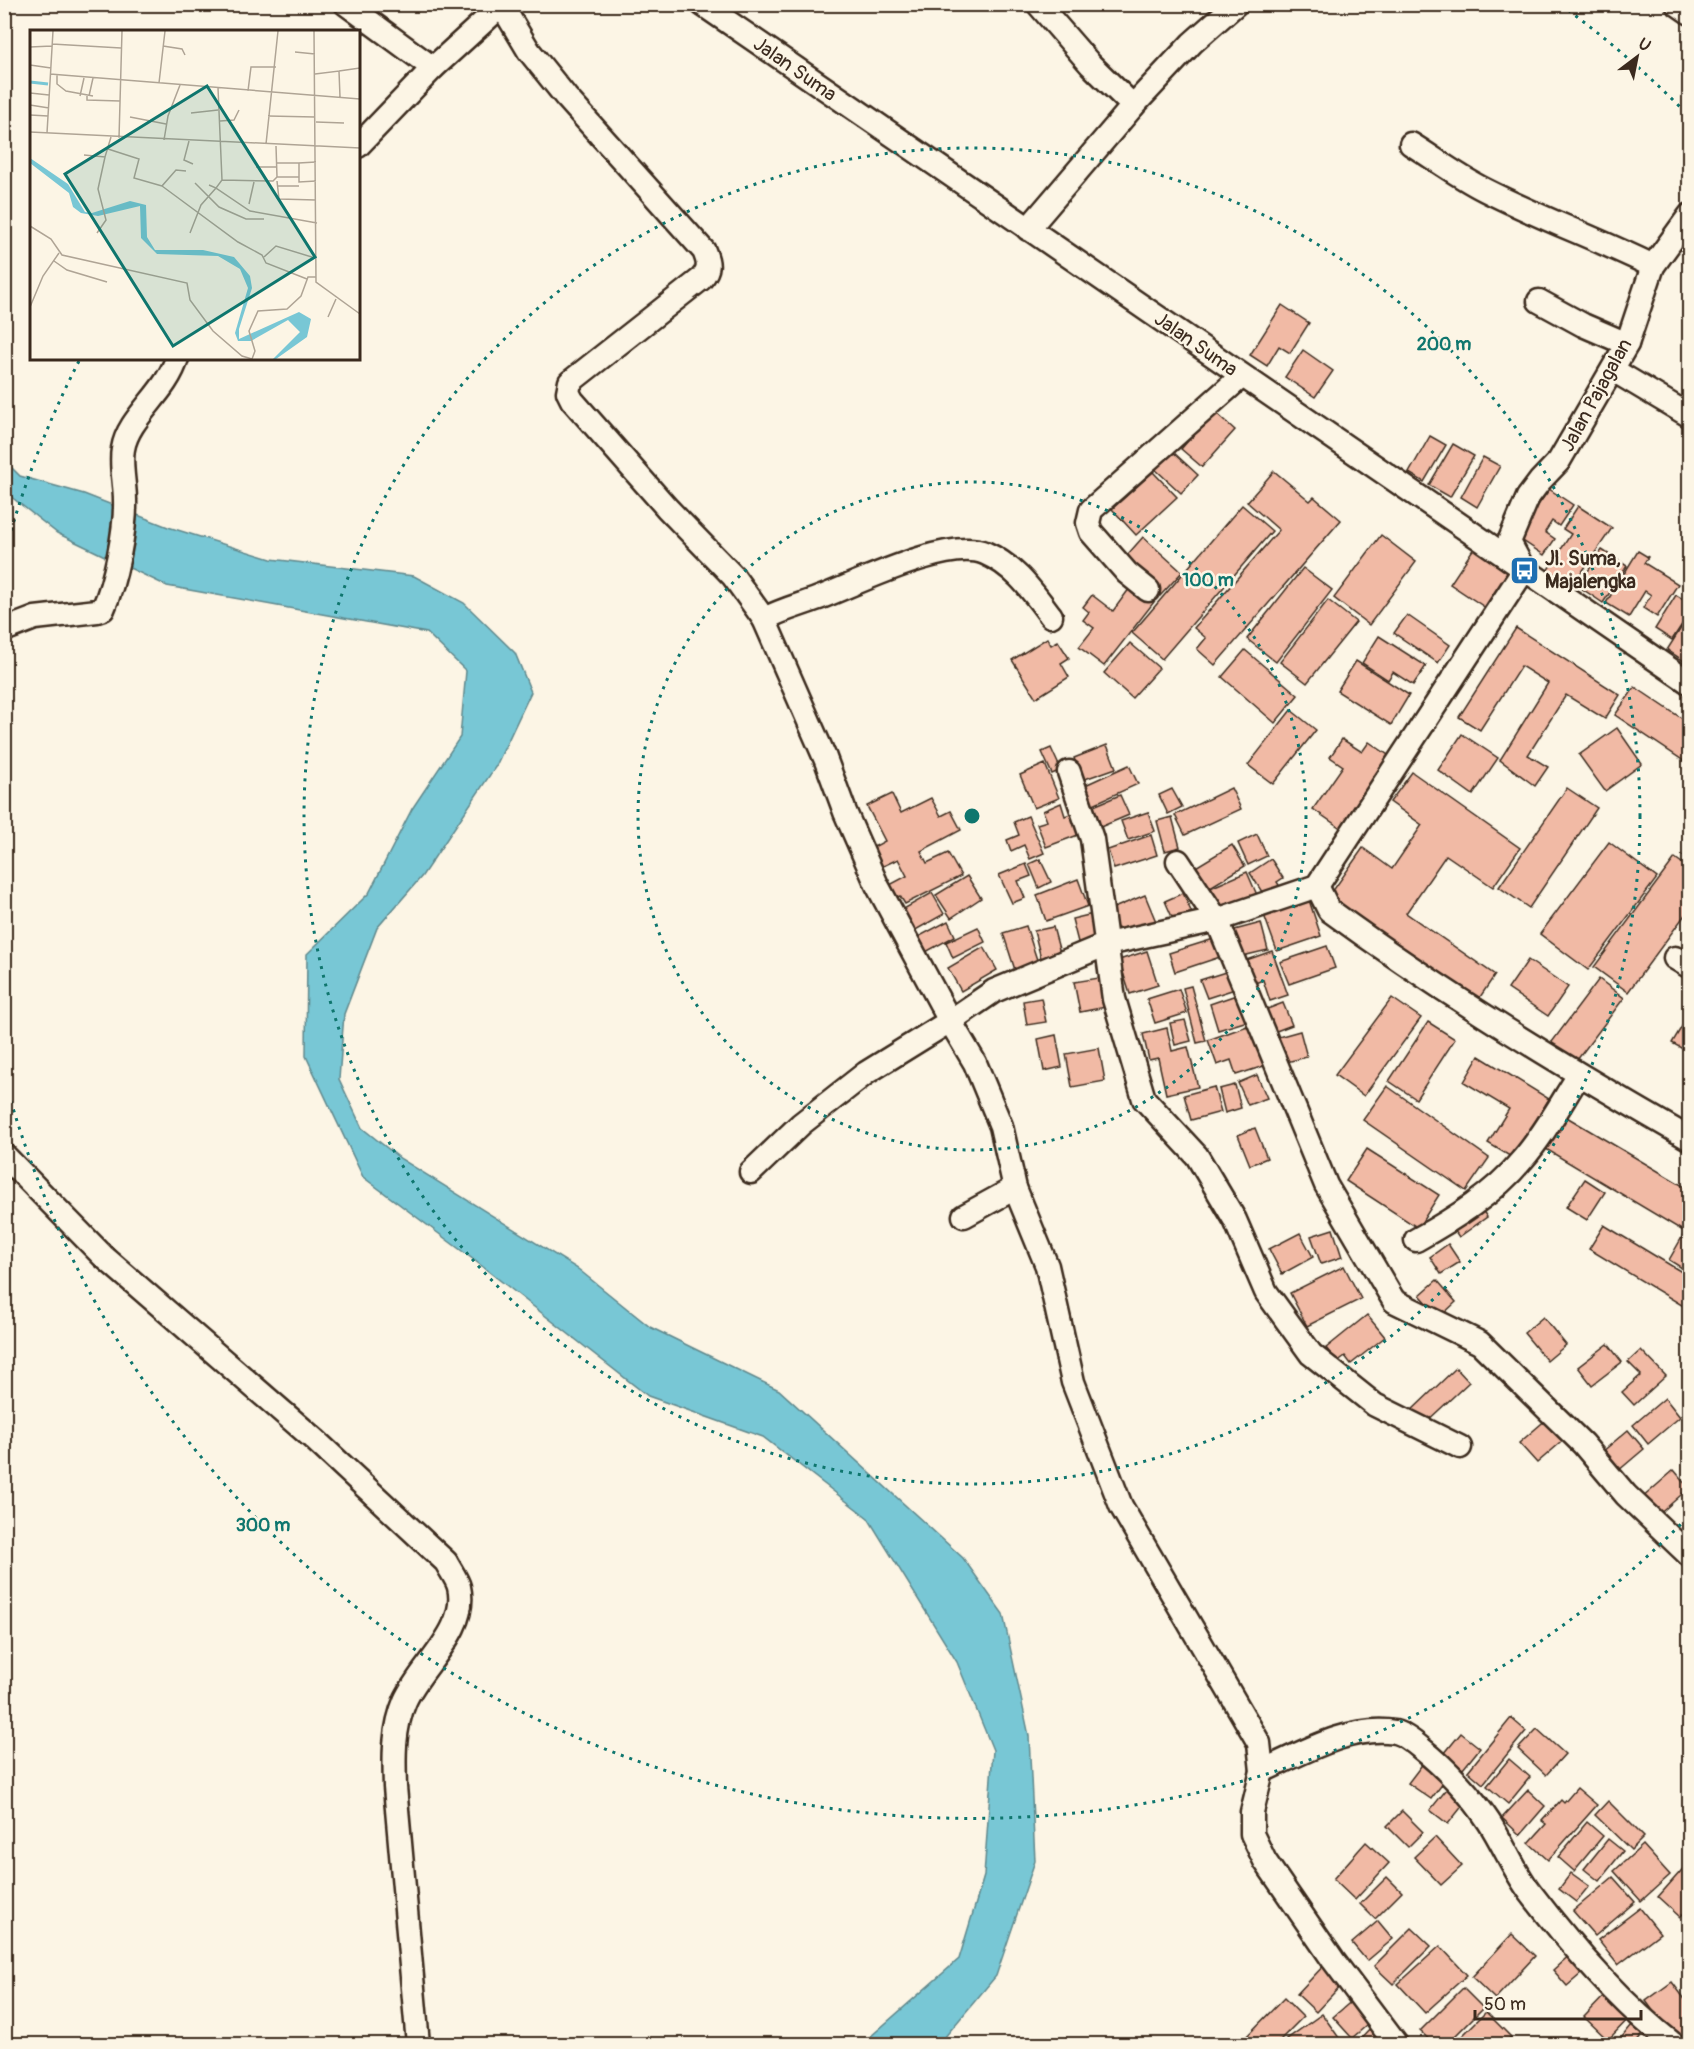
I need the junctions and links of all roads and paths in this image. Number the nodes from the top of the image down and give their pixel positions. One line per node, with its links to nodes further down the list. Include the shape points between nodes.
1 (345, 4): 8 (street)
2 (702, 4): 13 (street, Jalan Suma)
3 (1038, 4): 9 (street)
4 (1236, 4): 9 (street, via 1192,43)
5 (1677, 4): 7 (street)
6 (503, 5): 8 (street); 24 (street, via 529,51 558,88 709,261 701,279 570,382 568,392 667,508 733,576)
7 (1689, 14)
8 (433, 68): 10 (street)
9 (1133, 106): 13 (street)
10 (360, 144)
11 (1411, 144): 14 (street, via 1482,188)
12 (1689, 215): 14 (street, Jalan Pajagalan)
13 (1028, 229): 19 (street, Jalan Suma)
14 (1653, 266): 16 (street, Jalan Pajagalan)
15 (1539, 301): 16 (street)
16 (1627, 344): 18 (street, Jalan Pajagalan)
17 (176, 360): 25 (street, via 160,393 127,436 123,450 125,503 119,554 102,609 35,618)
18 (1613, 370): 20 (street); 21 (street, Jalan Pajagalan, via 1559,460 1528,497 1509,543)
19 (1242, 376): 21 (street, Jalan Suma); 22 (street, via 1091,510 1091,532)
20 (1689, 416)
21 (1524, 570): 26 (street, Jalan Suma); 29 (street)
22 (1148, 590)
23 (1051, 616): 24 (street, via 1022,578 1005,564 986,553 953,550 882,571)
24 (764, 620): 32 (street, via 877,885)
25 (4, 630)
26 (1689, 683)
27 (1070, 772): 31 (street, via 1092,839)
28 (1178, 861): 30 (street)
29 (1317, 886): 30 (street); 33 (street, via 1329,910 1370,940)
30 (1218, 920): 31 (street); 41 (street, via 1326,1185 1394,1301 1480,1343)
31 (1107, 944): 32 (street, via 994,991); 40 (street, via 1114,999 1144,1099 1197,1156 1235,1220 1266,1292 1311,1354 1375,1405)
32 (950, 1021): 36 (street, via 866,1073 801,1124); 37 (street, via 975,1063 1001,1126)
33 (1579, 1075): 34 (street); 39 (street, via 1523,1160 1448,1222)
34 (1689, 1139)
35 (4, 1155): 43 (street, via 103,1256 315,1440 446,1562 459,1585 461,1608 445,1641 406,1700 394,1748)
36 (752, 1172)
37 (1016, 1188): 38 (street); 42 (street, via 1047,1266 1073,1382 1121,1506 1259,1743)
38 (964, 1216)
39 (1416, 1240)
40 (1460, 1447)
41 (1689, 1556)
42 (1262, 1772): 44 (street, via 1252,1812 1252,1834 1265,1861); 45 (street, via 1325,1743 1364,1732 1396,1732 1417,1745 1441,1763 1488,1821 1528,1890 1576,1949 1638,2014)
43 (418, 2044)
44 (1396, 2044)
45 (1673, 2044)

